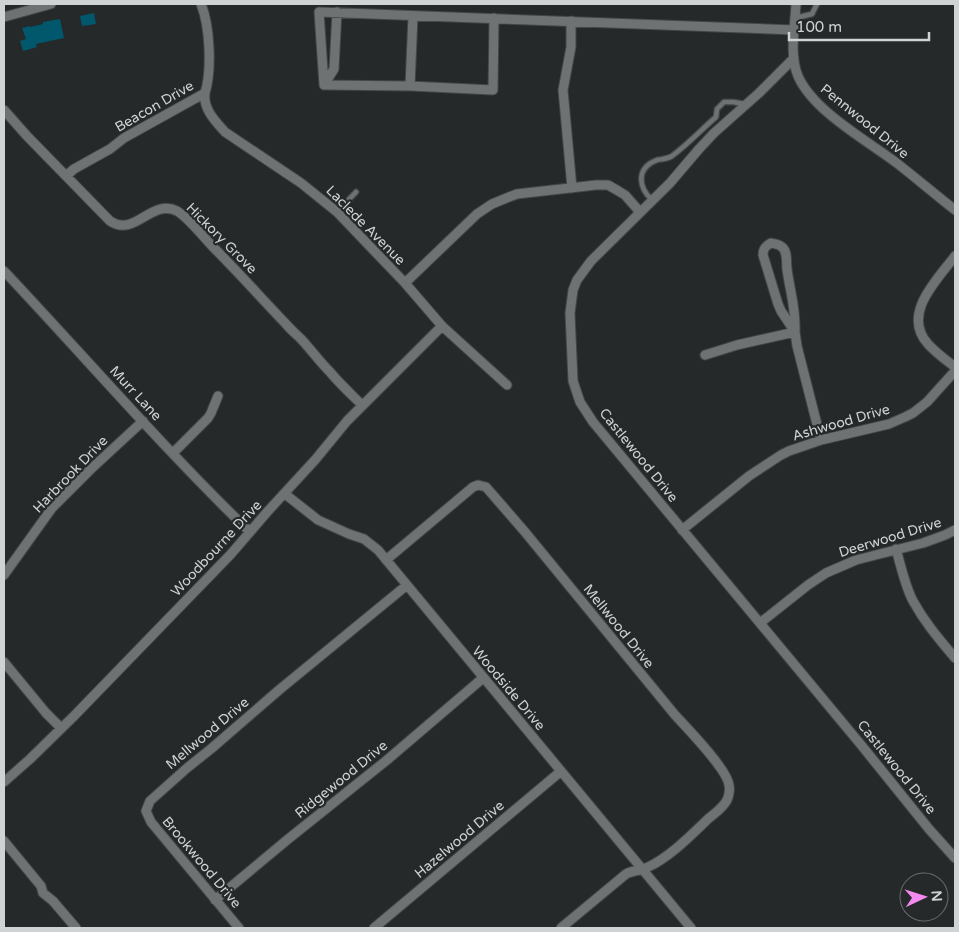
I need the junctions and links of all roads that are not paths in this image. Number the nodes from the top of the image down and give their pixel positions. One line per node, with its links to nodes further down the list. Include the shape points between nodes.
1 (51, 4): 7 (street)
2 (201, 4): 15 (street, Beacon Drive, via 210,66)
3 (796, 4): 9 (street, Pennwood Drive)
4 (817, 4): 9 (lane, via 812,14)
5 (337, 12): 6 (street); 13 (street, via 334,70); 13 (street, via 319,12)
6 (413, 16): 8 (street); 14 (street)
7 (4, 17)
8 (494, 18): 10 (street); 14 (street, via 493,90)
9 (795, 18): 11 (street, Pennwood Drive)
10 (571, 21): 11 (street); 19 (street, via 571,47 563,90)
11 (795, 30): 12 (street, Pennwood Drive)
12 (794, 58): 16 (street, Castlewood Drive); 22 (street, Pennwood Drive, via 798,76 822,108)
13 (324, 85): 14 (street)
14 (410, 86)
15 (205, 93): 18 (street, Beacon Drive, via 124,138); 23 (street, Laclede Avenue, via 207,108 225,132 301,183)
16 (746, 104): 21 (street, Castlewood Drive, via 710,137); 21 (lane, via 724,102 717,108 716,117 670,158 648,165 641,182)
17 (4, 110): 18 (street, Hickory Grove)
18 (66, 176): 35 (street, Hickory Grove, via 115,224 128,225 168,208 185,216)
19 (572, 188): 24 (street, via 608,185 625,195); 27 (street, via 517,194 492,204 477,214)
20 (356, 192): 23 (lane)
21 (652, 200): 24 (street, Castlewood Drive)
22 (955, 210)
23 (337, 212): 27 (street, Laclede Avenue)
24 (640, 212): 40 (street, Castlewood Drive, via 592,261 573,290 570,313 573,381 580,402 593,422)
25 (955, 256): 31 (street, via 925,297 918,313 923,337)
26 (4, 271): 36 (street, Murr Lane)
27 (405, 283): 28 (street, Laclede Avenue)
28 (442, 326): 33 (street, Laclede Avenue); 35 (street, Woodbourne Drive)
29 (795, 332): 29 (street, via 778,304 763,255 763,250 771,244 782,246 785,251 796,317); 30 (street); 37 (street)
30 (705, 355)
31 (955, 367)
32 (955, 371): 37 (street, Ashwood Drive, via 913,413 889,424)
33 (507, 384)
34 (218, 396): 38 (street, via 208,418)
35 (362, 405): 39 (street, Woodbourne Drive)
36 (143, 421): 38 (street, Murr Lane); 45 (street, Harbrook Drive, via 52,508)
37 (821, 440): 40 (street, Ashwood Drive, via 789,451 764,465)
38 (173, 453): 42 (street, Murr Lane)
39 (285, 494): 42 (street, Woodbourne Drive); 44 (street, Woodside Drive, via 318,520 369,542)
40 (682, 530): 47 (street, Castlewood Drive)
41 (955, 530): 43 (street, Deerwood Drive, via 923,543)
42 (250, 532): 51 (street, Woodbourne Drive)
43 (896, 549): 47 (street, Deerwood Drive, via 826,572); 48 (street, via 913,600 924,620)
44 (386, 560): 46 (street, Woodside Drive); 57 (street, Mellwood Drive, via 473,487 486,487 695,736 727,778 727,799 717,812 677,846)
45 (4, 575)
46 (407, 584): 50 (street, Woodside Drive); 54 (street, Mellwood Drive, via 187,768 150,801)
47 (760, 624): 56 (street, Castlewood Drive)
48 (955, 658)
49 (4, 662): 51 (street)
50 (483, 678): 52 (street, Woodside Drive); 58 (street, Ridgewood Drive)
51 (61, 728): 53 (street, Woodbourne Drive)
52 (560, 772): 57 (street, Woodside Drive); 61 (street, Hazelwood Drive)
53 (4, 782)
54 (146, 811): 58 (street, Brookwood Drive, via 165,840)
55 (4, 842): 59 (street, via 41,886 43,893)
56 (955, 858)
57 (642, 869): 62 (street, via 623,877); 63 (street, Woodside Drive)
58 (216, 900): 60 (street, Brookwood Drive)
59 (76, 928)
60 (239, 928)
61 (374, 928)
62 (561, 928)
63 (691, 928)

